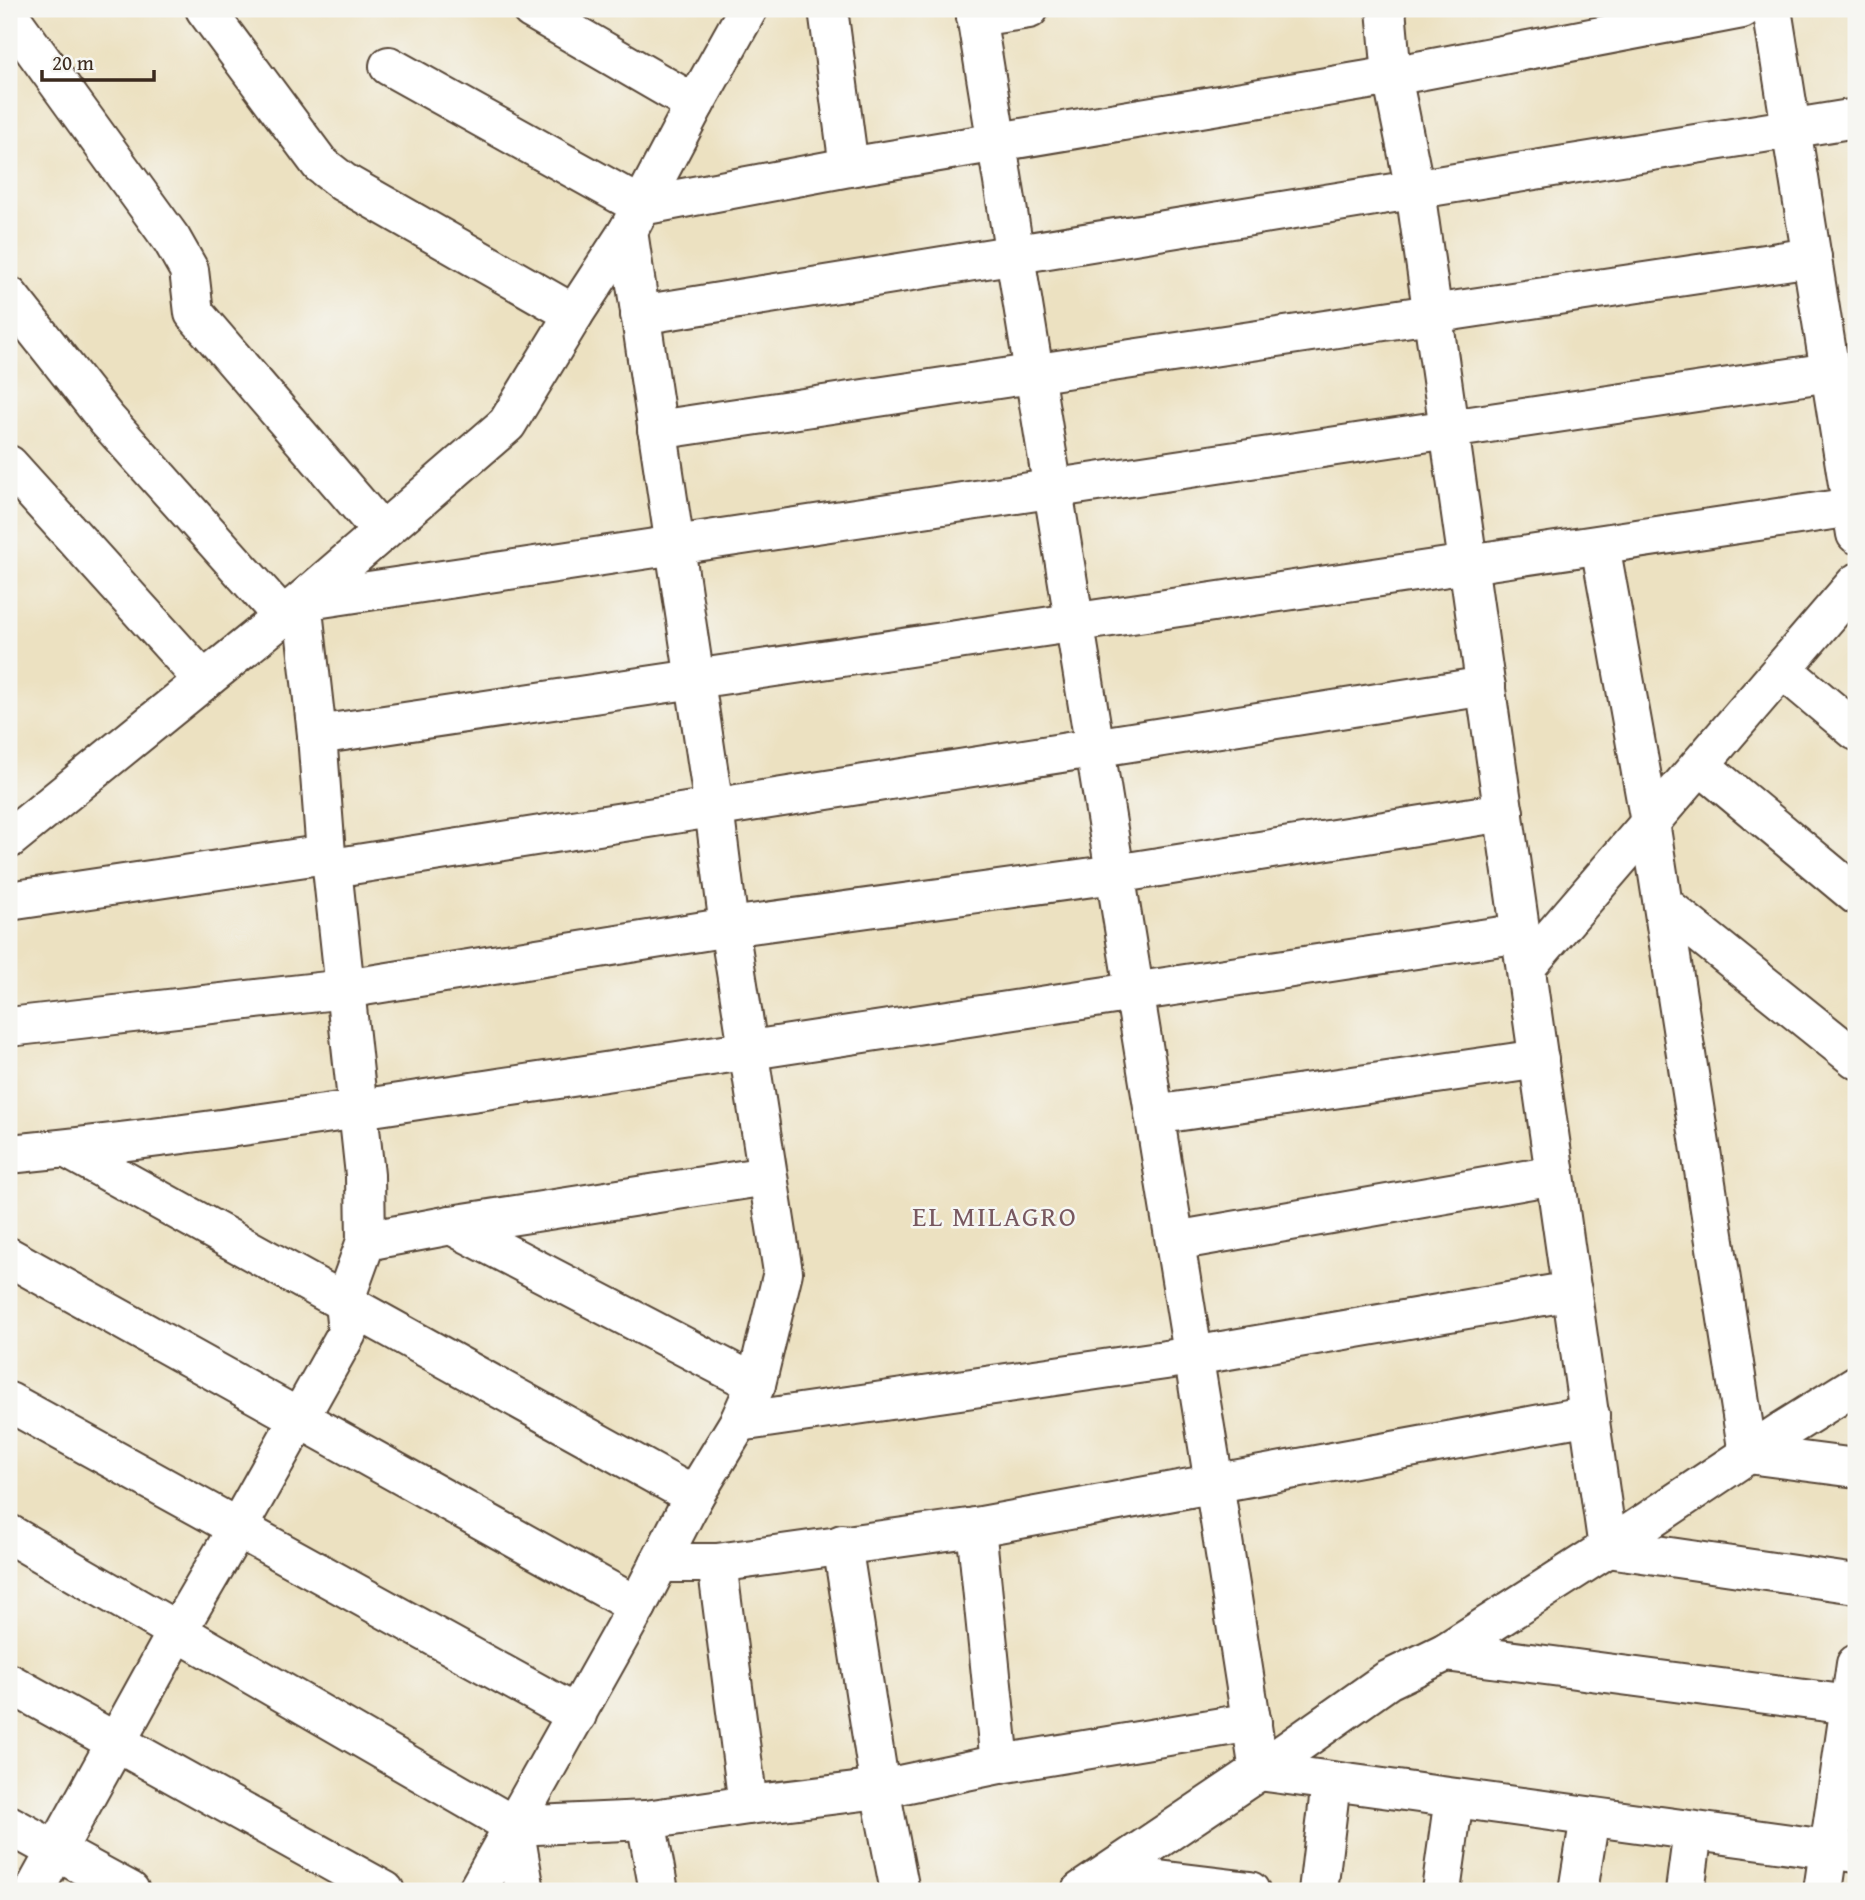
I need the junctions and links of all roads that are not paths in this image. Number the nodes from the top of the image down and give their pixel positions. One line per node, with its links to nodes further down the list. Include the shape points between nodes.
1 (205, 9): 23 (street, via 320,164 343,182)
2 (531, 9): 13 (street)
3 (748, 9): 13 (street)
4 (828, 9): 17 (street)
5 (1029, 9): 9 (street)
6 (1386, 9): 12 (street)
7 (1742, 9): 12 (street)
8 (1772, 9): 15 (street)
9 (976, 13): 16 (street)
10 (9, 15): 33 (street, via 173,240 188,270 194,313)
11 (389, 66): 19 (street)
12 (1392, 76): 16 (street); 18 (street)
13 (695, 104): 19 (street)
14 (1856, 118): 15 (street)
15 (1792, 129): 18 (street); 21 (street)
16 (998, 143): 17 (street); 20 (street)
17 (849, 167): 19 (street)
18 (1415, 190): 20 (street); 25 (street)
19 (634, 219): 23 (street); 24 (street)
20 (1015, 254): 24 (street); 27 (street)
21 (1812, 257): 25 (street); 26 (street)
22 (9, 296): 38 (street, via 106,419)
23 (574, 314): 33 (street, via 508,424)
24 (640, 314): 29 (street)
25 (1433, 314): 27 (street); 28 (street)
26 (1830, 372): 28 (street); 32 (street)
27 (1034, 373): 29 (street); 31 (street)
28 (1449, 429): 31 (street); 36 (street)
29 (657, 430): 34 (street)
30 (9, 466): 42 (street)
31 (1053, 488): 34 (street); 39 (street)
32 (1854, 521): 35 (street)
33 (382, 532): 38 (street)
34 (675, 545): 38 (street); 41 (street)
35 (1600, 545): 36 (street); 50 (street)
36 (1468, 564): 39 (street); 43 (street)
37 (1856, 583): 40 (street)
38 (293, 609): 42 (street); 45 (street)
39 (1074, 622): 41 (street); 46 (street)
40 (1782, 669): 44 (street); 47 (street)
41 (695, 678): 45 (street); 48 (street)
42 (204, 681): 51 (street)
43 (1486, 686): 46 (street); 49 (street)
44 (1856, 731)
45 (317, 734): 52 (street)
46 (1095, 748): 48 (street); 53 (street)
47 (1700, 765): 50 (street); 54 (street)
48 (714, 808): 52 (street); 57 (street)
49 (1504, 813): 53 (street); 58 (street)
50 (1650, 822): 56 (street); 58 (street)
51 (9, 839)
52 (329, 861): 55 (street); 59 (street)
53 (1115, 874): 57 (street); 60 (street)
54 (1856, 895)
55 (9, 901)
56 (1663, 904): 64 (street); 84 (street)
57 (729, 927): 59 (street); 62 (street)
58 (1523, 950): 60 (street); 63 (street)
59 (345, 989): 61 (street); 65 (street)
60 (1134, 991): 62 (street); 66 (street)
61 (9, 1027)
62 (748, 1052): 65 (street); 70 (street)
63 (1539, 1059): 66 (street); 69 (street)
64 (1856, 1059)
65 (358, 1109): 67 (street); 72 (street)
66 (1154, 1115): 73 (street)
67 (67, 1149): 68 (street); 76 (street)
68 (9, 1154)
69 (1555, 1175): 73 (street); 75 (street)
70 (767, 1176): 71 (street); 78 (street, via 783,1272)
71 (451, 1225): 72 (street); 78 (street)
72 (366, 1241): 76 (street)
73 (1175, 1241): 77 (street)
74 (9, 1257): 82 (street)
75 (1572, 1291): 77 (street); 81 (street)
76 (344, 1302): 82 (street, via 347,1333); 87 (street)
77 (1193, 1356): 83 (street); 86 (street)
78 (756, 1384): 83 (street)
79 (1856, 1385): 84 (street)
80 (9, 1402): 88 (street)
81 (1590, 1415): 86 (street); 92 (street)
82 (299, 1418): 88 (street); 96 (street)
83 (739, 1422): 87 (street)
84 (1748, 1454): 85 (street); 92 (street)
85 (1856, 1468)
86 (1214, 1483): 89 (street); 103 (street)
87 (694, 1496): 93 (street)
88 (238, 1527): 97 (street); 102 (street)
89 (976, 1527): 91 (street); 105 (street)
90 (9, 1534): 97 (street)
91 (842, 1544): 94 (street); 108 (street)
92 (1608, 1548): 95 (street); 98 (street)
93 (659, 1563): 94 (street); 96 (street)
94 (717, 1563): 110 (street)
95 (1856, 1584)
96 (638, 1606): 102 (street)
97 (178, 1630): 104 (street); 114 (street)
98 (1446, 1652): 101 (street); 106 (street, via 1388,1680)
99 (1856, 1664): 101 (street)
100 (9, 1683): 104 (street)
101 (1850, 1705): 117 (street)
102 (577, 1715): 114 (street)
103 (1252, 1722): 105 (street); 106 (street)
104 (116, 1742): 116 (street); 121 (street)
105 (1000, 1764): 108 (street)
106 (1259, 1772): 107 (street); 118 (street)
107 (1331, 1782): 109 (street); 127 (street)
108 (880, 1789): 110 (street); 125 (street)
109 (1454, 1798): 111 (street); 128 (street)
110 (748, 1805): 112 (street)
111 (1590, 1817): 115 (street); 129 (street)
112 (646, 1820): 114 (street); 124 (street)
113 (9, 1825): 116 (street)
114 (514, 1826): 122 (street); 123 (street)
115 (1693, 1831): 117 (street); 130 (street)
116 (57, 1851): 119 (street); 120 (street)
117 (1843, 1851): 131 (street)
118 (1095, 1882): 126 (street)
119 (34, 1891)
120 (130, 1891)
121 (386, 1891)
122 (477, 1891)
123 (525, 1891)
124 (659, 1891)
125 (900, 1891)
126 (1250, 1891)
127 (1318, 1891)
128 (1441, 1891)
129 (1578, 1891)
130 (1685, 1891)
131 (1823, 1891)

